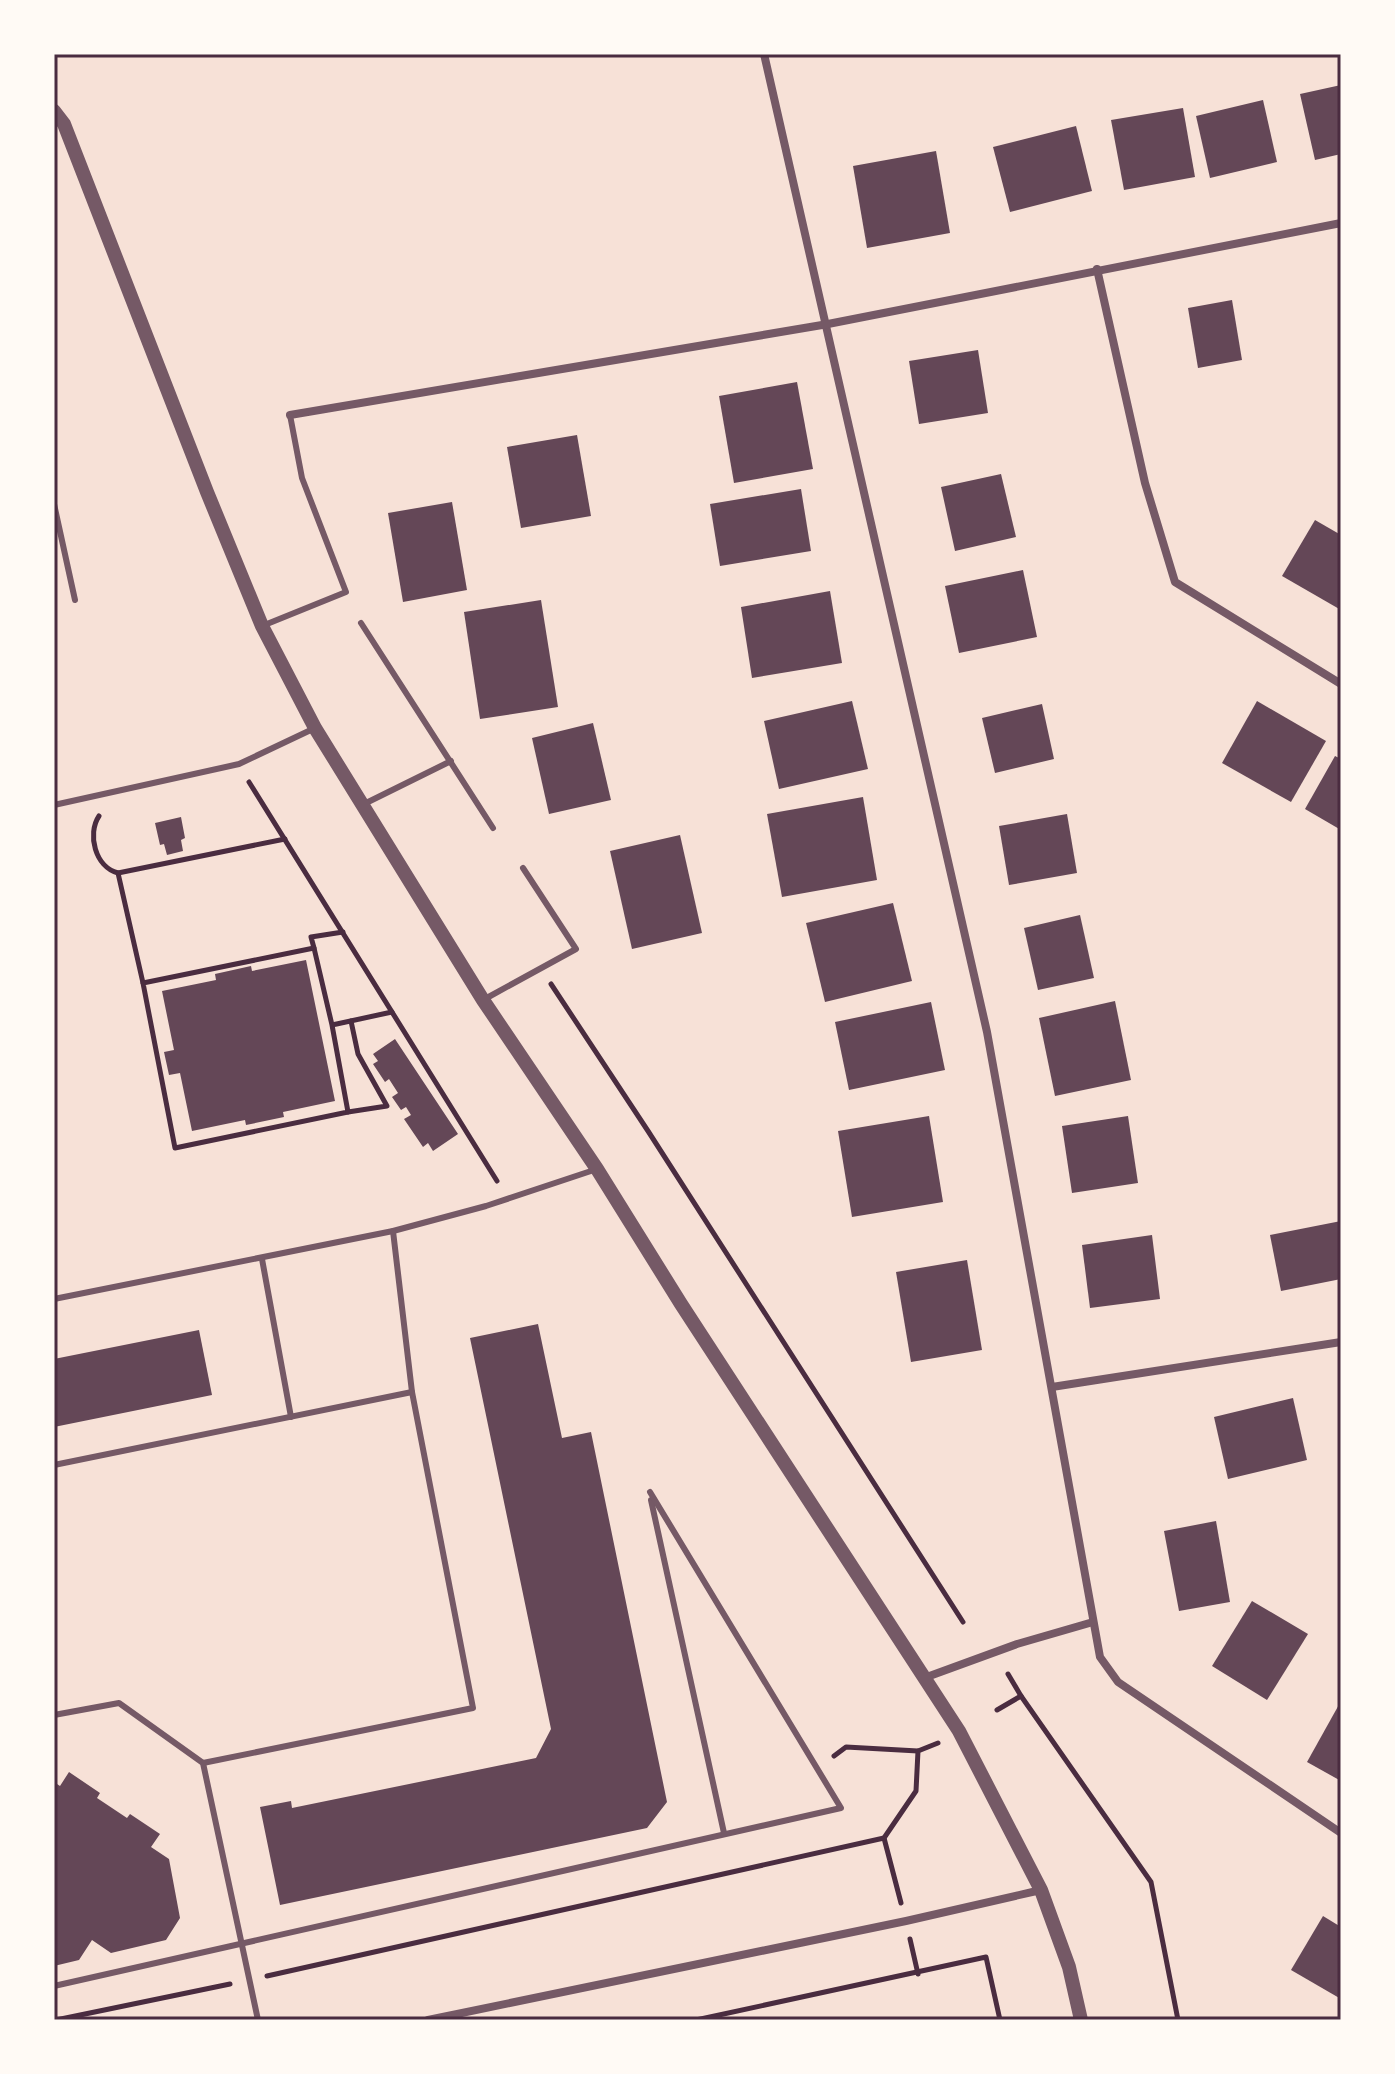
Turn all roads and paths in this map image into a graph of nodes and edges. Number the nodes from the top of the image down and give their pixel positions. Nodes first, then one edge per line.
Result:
1 (764, 54) edge
2 (54, 111) edge
3 (1341, 223) edge
4 (1097, 269) junction
5 (828, 324) junction
6 (290, 415) joint
7 (54, 504) edge
8 (75, 600) dead end
9 (361, 623) dead end
10 (262, 626) junction
11 (1341, 684) edge
12 (315, 728) junction
13 (451, 761) junction
14 (239, 764) junction
15 (54, 805) edge
16 (362, 805) junction
17 (102, 812) dead end
18 (493, 828) dead end
19 (285, 839) junction
20 (523, 868) dead end
21 (118, 873) junction
22 (343, 932) junction
23 (314, 948) junction
24 (541, 969) junction
25 (143, 983) junction
26 (483, 1000) junction
27 (392, 1012) junction
28 (351, 1021) junction
29 (332, 1025) junction
30 (348, 1112) junction
31 (597, 1169) junction
32 (508, 1199) junction
33 (393, 1231) junction
34 (262, 1259) junction
35 (54, 1299) edge
36 (1341, 1342) edge
37 (1052, 1387) junction
38 (412, 1392) junction
39 (291, 1417) junction
40 (54, 1465) edge
41 (963, 1622) dead end
42 (1093, 1622) junction
43 (1008, 1674) dead end
44 (924, 1678) junction
45 (1021, 1696) junction
46 (997, 1710) dead end
47 (54, 1715) edge
48 (942, 1741) dead end
49 (918, 1751) junction
50 (203, 1763) junction
51 (819, 1768) junction
52 (724, 1833) junction
53 (1341, 1833) edge
54 (1041, 1890) junction
55 (241, 1942) junction
56 (249, 1980) junction
57 (54, 1986) edge
58 (56, 2020) edge
59 (258, 2020) edge
60 (428, 2020) edge
61 (696, 2020) edge
62 (1000, 2020) edge
63 (1081, 2020) edge
64 (1178, 2020) edge

1 - 5 street
2 - 10 street
3 - 4 street
4 - 5 street
4 - 11 street
5 - 6 street
5 - 37 street
6 - 10 lane
7 - 8 lane
9 - 13 lane
10 - 12 street
12 - 14 lane
12 - 16 street
13 - 16 lane
13 - 18 lane
14 - 15 lane
14 - 19 path
16 - 26 street
17 - 21 path
19 - 21 path
19 - 22 path
20 - 24 lane
21 - 25 path
22 - 23 path
22 - 27 path
23 - 25 path
23 - 29 path
24 - 26 lane
24 - 41 path
25 - 30 path
26 - 31 street
27 - 28 path
27 - 32 path
28 - 29 path
28 - 30 path
29 - 30 path
31 - 32 lane
31 - 44 street
32 - 33 lane
33 - 34 lane
33 - 38 lane
34 - 35 lane
34 - 39 lane
36 - 37 street
37 - 42 street
38 - 39 lane
38 - 50 lane
39 - 40 lane
42 - 44 street
42 - 53 street
43 - 45 path
44 - 54 street
45 - 46 path
45 - 64 path
47 - 50 lane
48 - 49 path
49 - 51 path
49 - 56 path
50 - 55 lane
51 - 52 lane
51 - 52 lane
52 - 55 lane
54 - 60 street
54 - 63 street
55 - 56 lane
55 - 57 lane
56 - 58 path
56 - 59 lane
61 - 62 path

